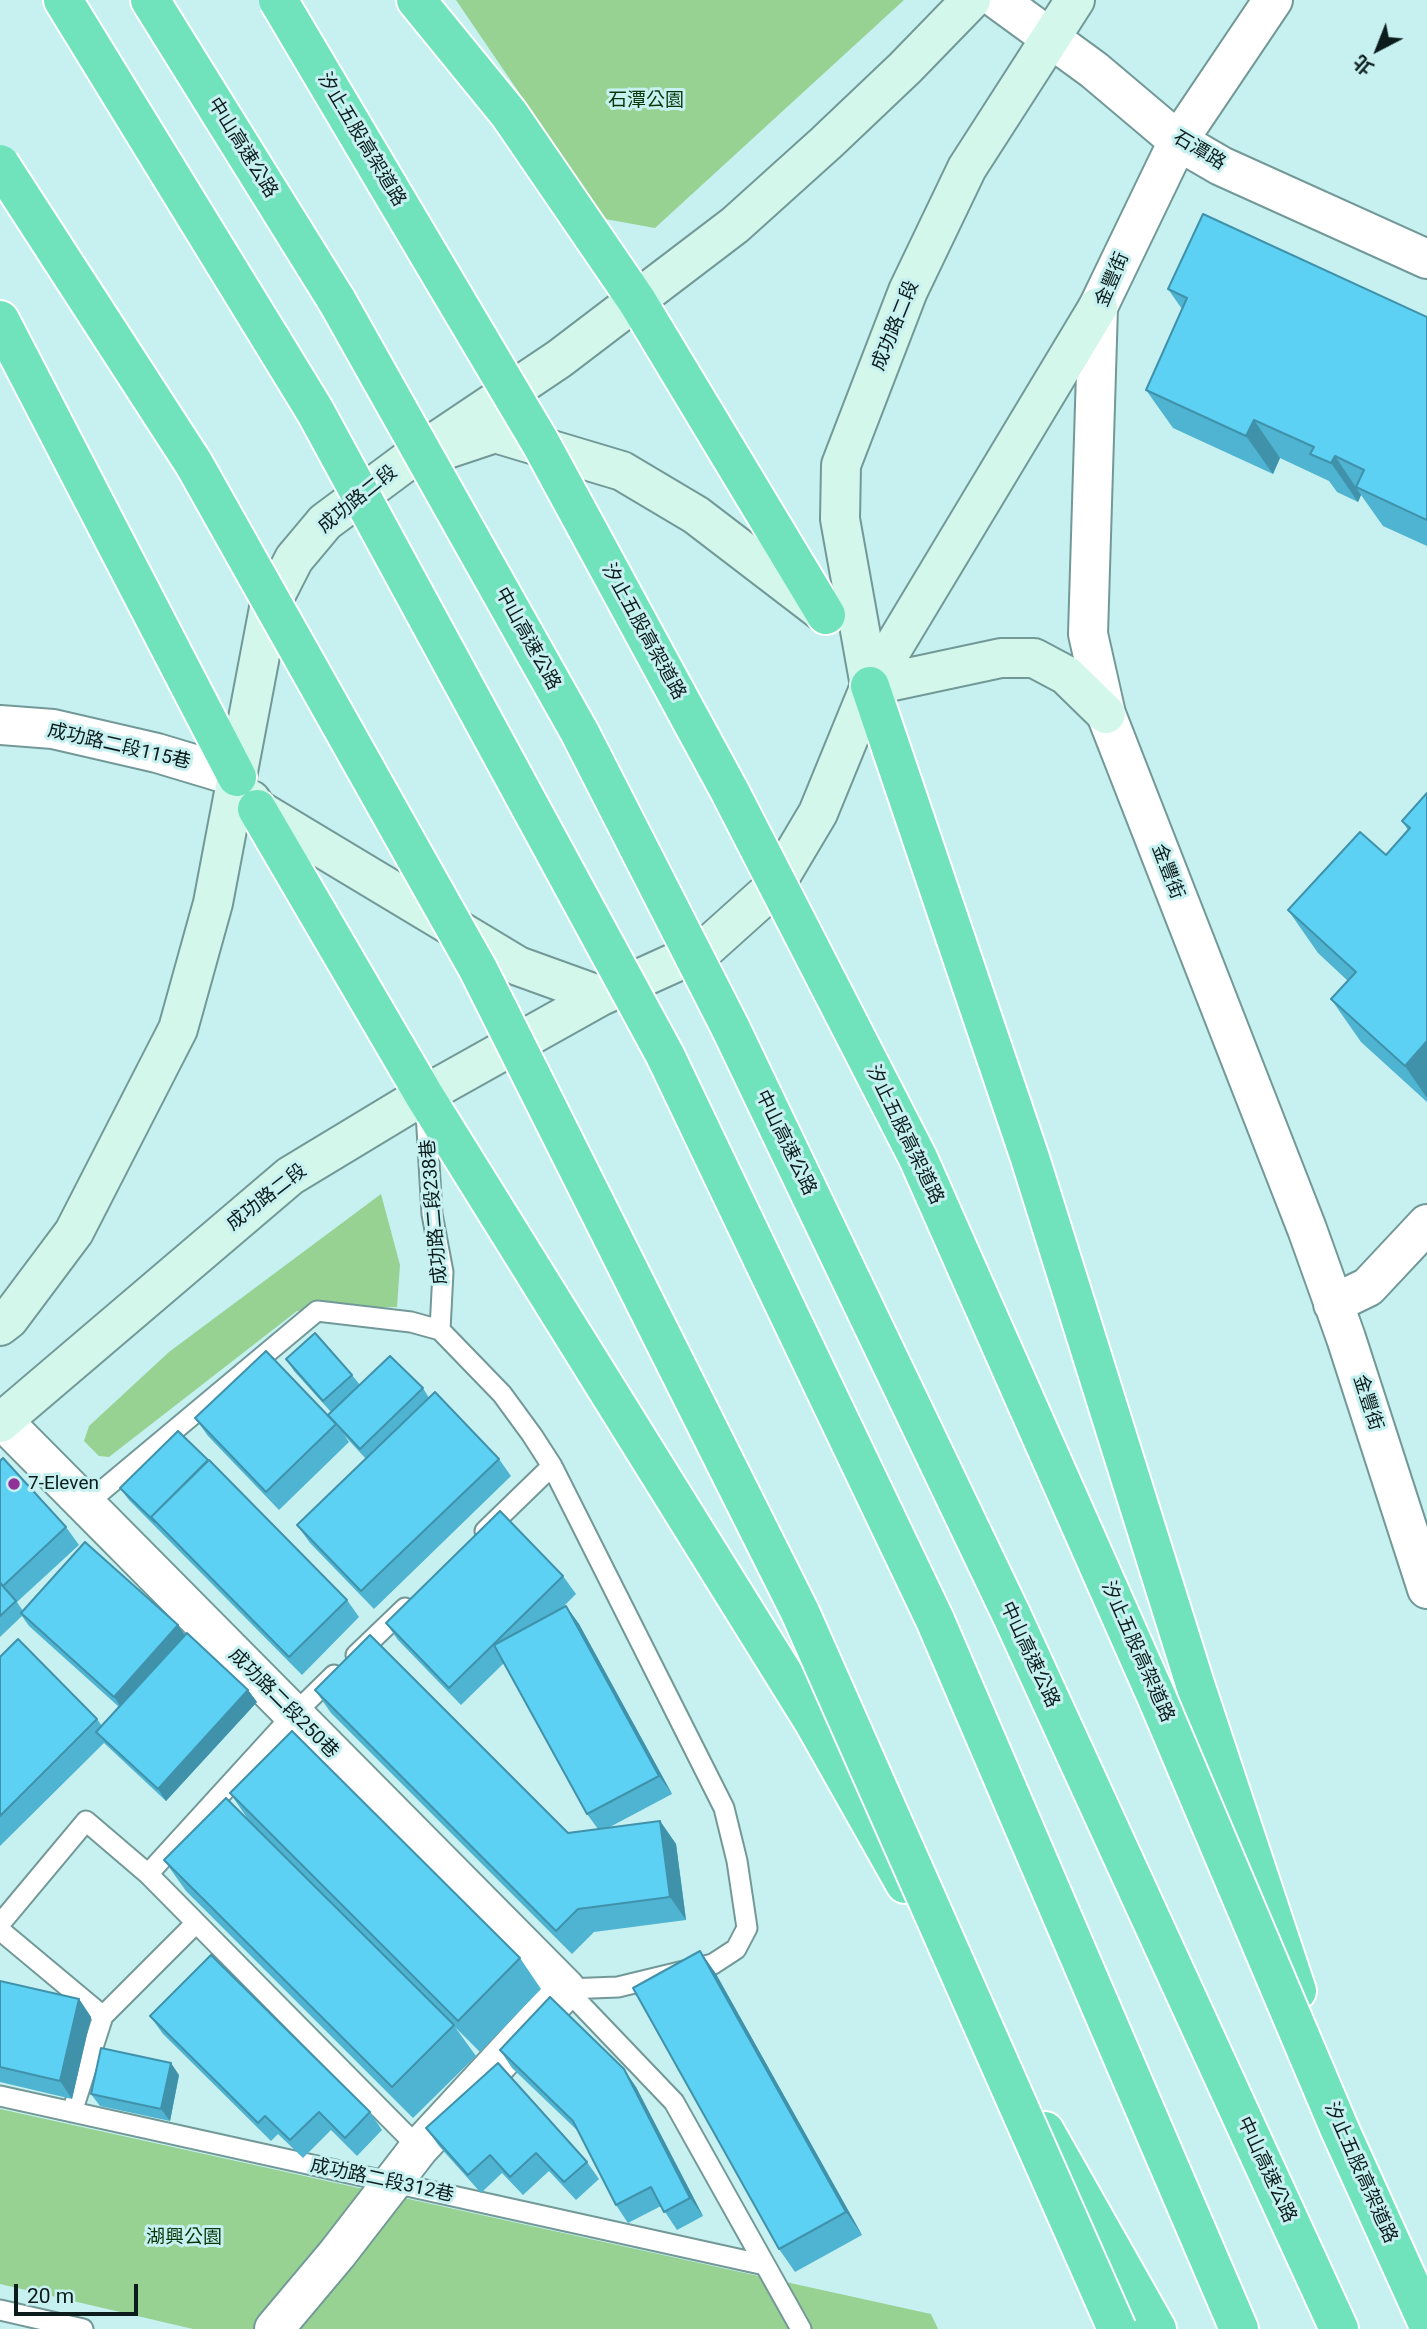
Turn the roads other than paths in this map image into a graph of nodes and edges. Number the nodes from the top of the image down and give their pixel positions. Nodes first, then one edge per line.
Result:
1 (63, 0) edge
2 (150, 0) edge
3 (278, 0) edge
4 (416, 0) edge
5 (971, 0) edge
6 (998, 0) edge
7 (1074, 0) edge
8 (1273, 0) edge
9 (1049, 37) junction
10 (1178, 141) junction
11 (0, 164) edge
12 (1427, 259) edge
13 (637, 301) junction
14 (1098, 307) junction
15 (0, 320) edge
16 (407, 461) junction
17 (827, 615) junction
18 (870, 686) junction
19 (1106, 714) junction
20 (0, 724) edge
21 (237, 777) junction
22 (257, 810) junction
23 (601, 996) junction
24 (424, 1095) junction
25 (1427, 1224) edge
26 (1333, 1304) junction
27 (0, 1326) edge
28 (440, 1330) junction
29 (1, 1421) edge
30 (552, 1466) junction
31 (86, 1504) junction
32 (472, 1543) edge
33 (1427, 1590) edge
34 (422, 1591) edge
35 (293, 1715) junction
36 (148, 1874) junction
37 (196, 1923) junction
38 (0, 1924) edge
39 (0, 1930) edge
40 (566, 1989) junction
41 (103, 2016) junction
42 (0, 2096) edge
43 (72, 2112) junction
44 (419, 2148) junction
45 (390, 2183) junction
46 (765, 2265) junction
47 (0, 2309) edge
48 (1421, 2320) edge
49 (83, 2329) edge
50 (274, 2329) edge
51 (801, 2329) edge
52 (1117, 2329) edge
53 (1157, 2329) edge
54 (1240, 2329) edge
55 (1339, 2329) edge

1 - 54 highway, bridge
2 - 55 highway, 中山高速公路, bridge
3 - 48 highway, 汐止五股高架道路, bridge
4 - 13 highway
5 - 13 main road, 成功路二段
6 - 9 street, 石潭路
7 - 9 main road, 成功路二段
8 - 10 street, 金豐街
9 - 10 street, 石潭路
9 - 18 main road, 成功路二段
10 - 12 street, 石潭路
10 - 14 street, 金豐街
11 - 52 highway, bridge
13 - 16 main road, 成功路二段
13 - 17 highway
14 - 18 main road
14 - 19 street, 金豐街
15 - 21 highway
16 - 17 main road, 成功路二段
16 - 21 main road, 成功路二段
17 - 18 main road, 成功路二段
18 - 19 main road
18 - 23 main road, 成功路二段
18 - 48 highway
19 - 26 street, 金豐街
20 - 21 street, 成功路二段115巷
21 - 22 main road
21 - 27 main road, 成功路二段
22 - 23 main road
22 - 24 highway
23 - 24 main road, 成功路二段
24 - 28 lane, 成功路二段238巷
24 - 29 main road, 成功路二段
24 - 53 highway
25 - 26 street
26 - 33 street, 金豐街
28 - 30 lane
28 - 31 lane
29 - 31 street, 成功路二段250巷
30 - 32 lane
30 - 40 lane
31 - 35 street, 成功路二段250巷
34 - 35 lane
35 - 36 lane
35 - 40 street, 成功路二段250巷
36 - 37 lane
36 - 38 lane
37 - 41 lane
37 - 44 lane
39 - 41 lane
40 - 44 street
40 - 46 lane
41 - 43 lane
42 - 43 lane, 成功路二段312巷
43 - 45 lane, 成功路二段312巷
44 - 45 street
45 - 46 lane, 成功路二段312巷
45 - 50 street
46 - 51 lane
47 - 49 lane

